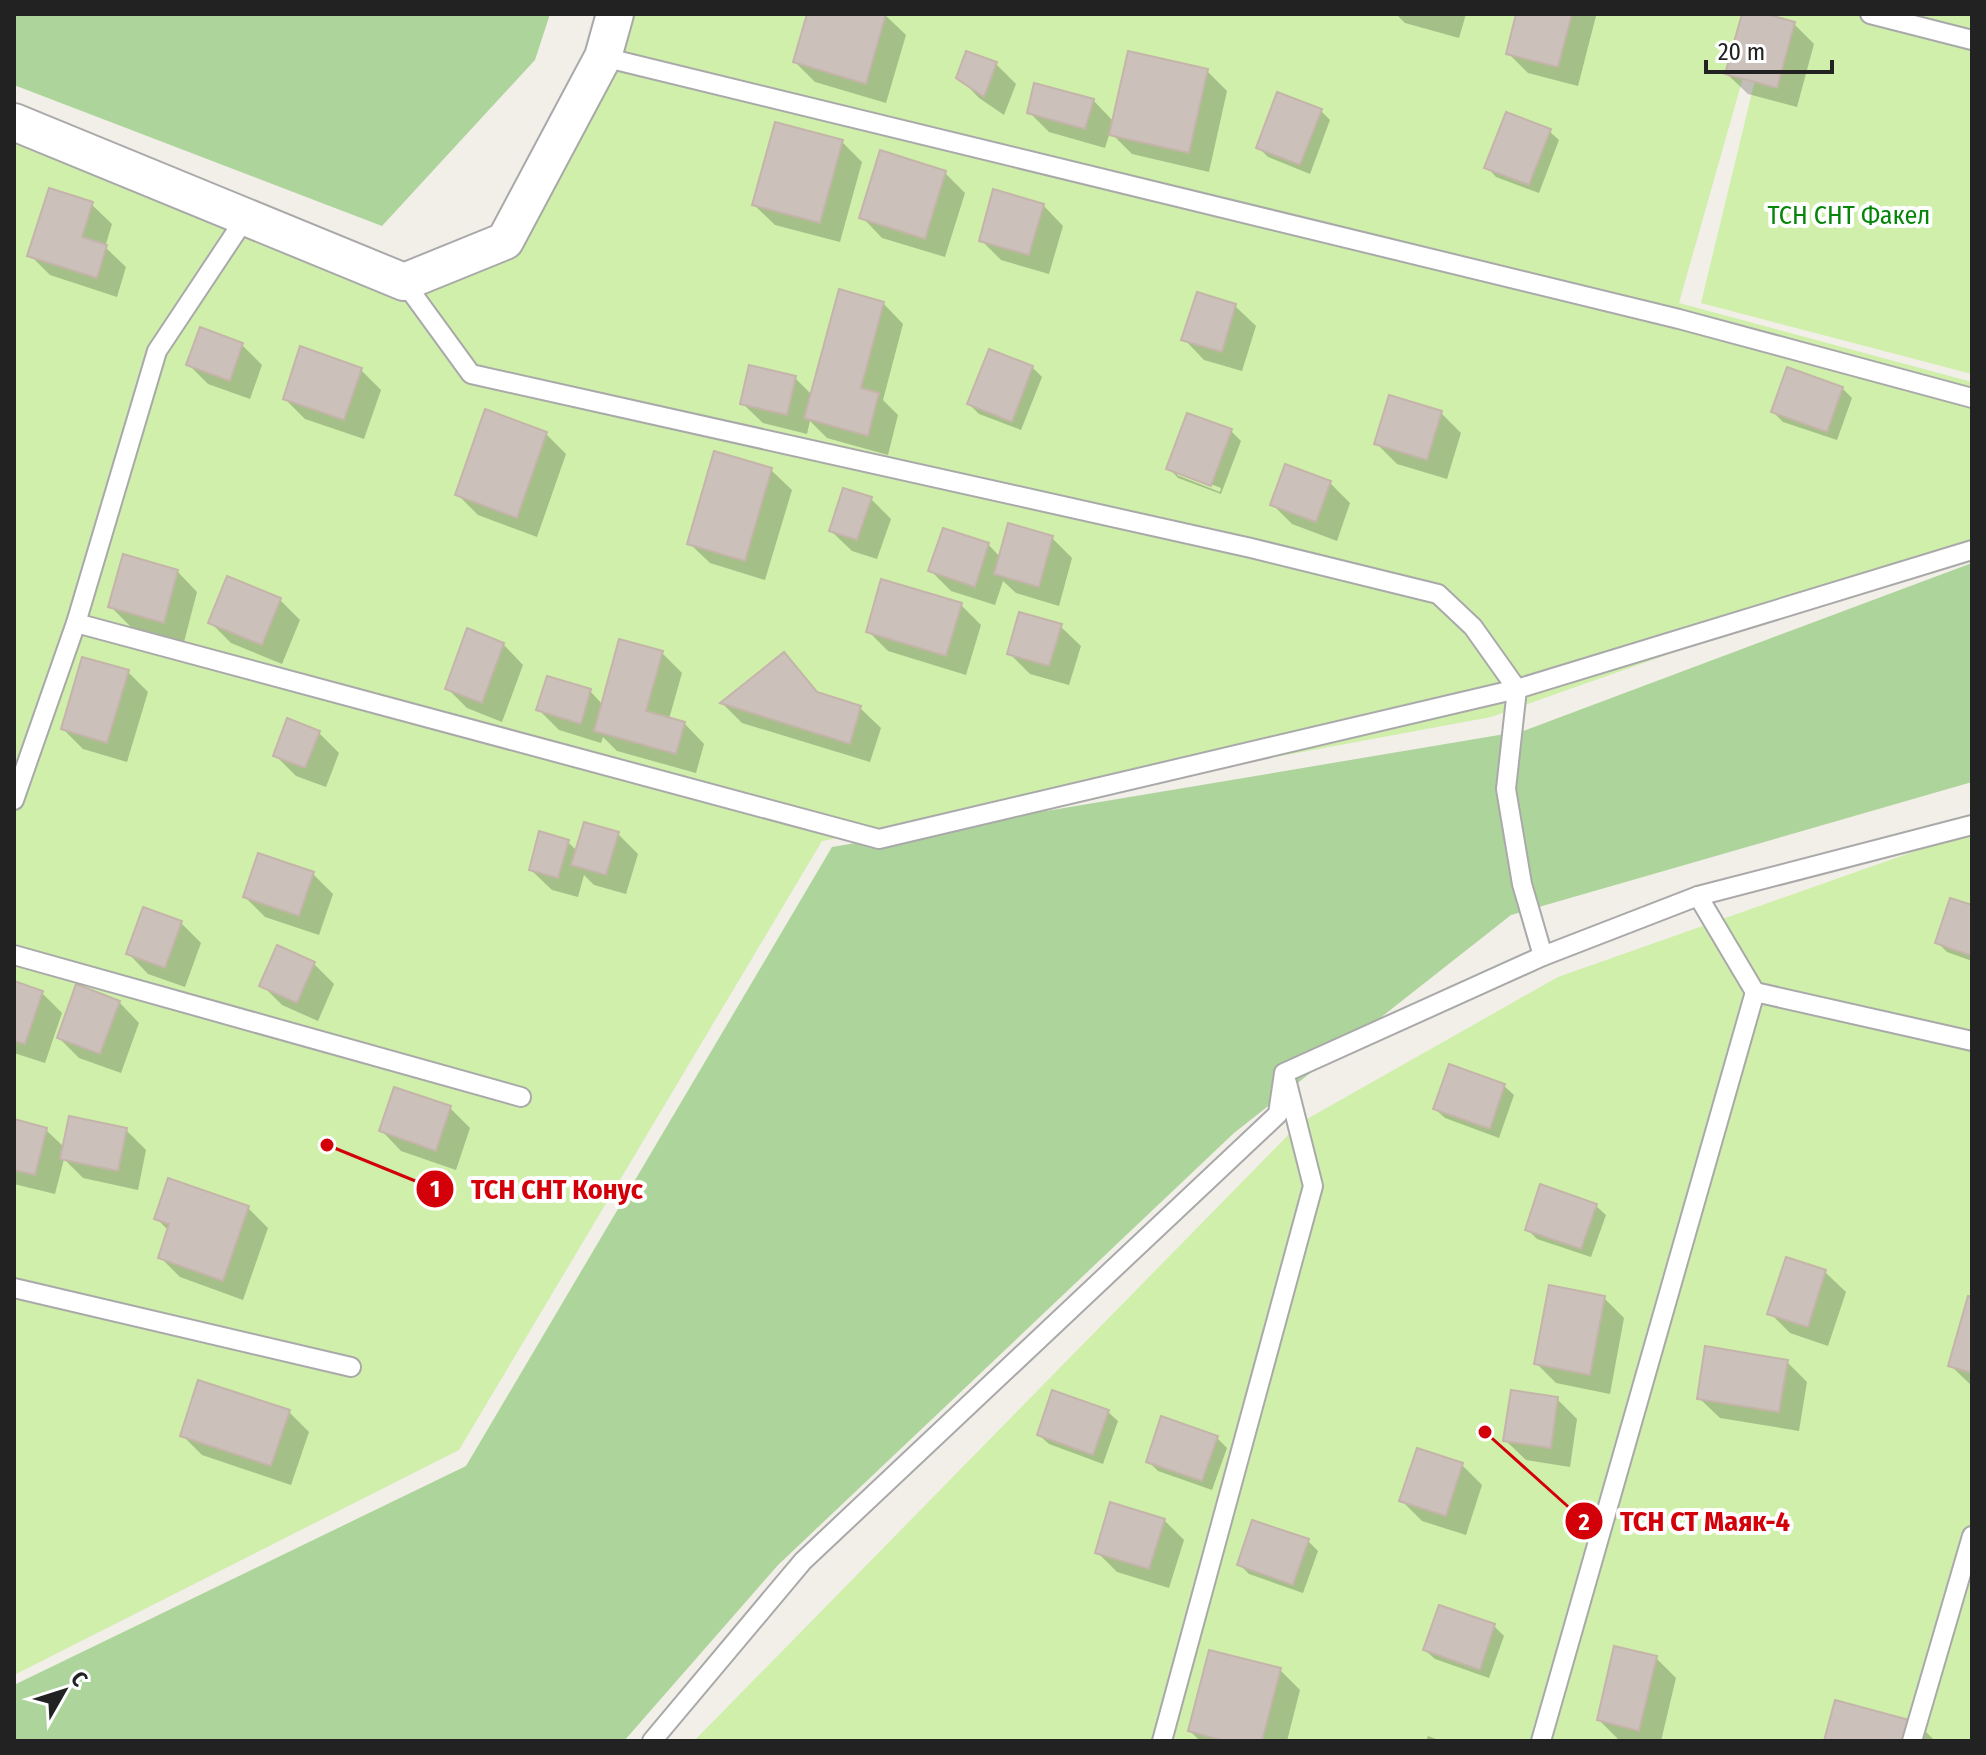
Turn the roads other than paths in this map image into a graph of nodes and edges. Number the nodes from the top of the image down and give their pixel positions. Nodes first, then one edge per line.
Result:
1 (615, 14) edge
2 (1870, 14) edge
3 (1972, 40) edge
4 (603, 57) junction
5 (14, 122) edge
6 (246, 217) junction
7 (404, 282) junction
8 (1972, 398) edge
9 (1972, 550) edge
10 (76, 623) junction
11 (1517, 689) junction
12 (14, 800) edge
13 (1972, 825) edge
14 (1698, 896) junction
15 (14, 955) edge
16 (1543, 956) junction
17 (1755, 992) junction
18 (1972, 1041) edge
19 (1284, 1073) junction
20 (521, 1097) dead end
21 (14, 1288) edge
22 (351, 1367) dead end
23 (1972, 1536) edge
24 (652, 1741) edge
25 (1162, 1741) edge
26 (1541, 1741) edge
27 (1912, 1741) edge

1 - 4 street
2 - 3 lane
4 - 7 street
4 - 8 lane
5 - 6 street
6 - 7 street
6 - 10 lane
7 - 11 lane
9 - 11 lane
10 - 11 lane
10 - 12 lane
11 - 16 lane
13 - 14 lane
14 - 16 lane
14 - 17 lane
15 - 20 lane
16 - 19 lane
17 - 18 lane
17 - 26 lane
19 - 24 lane
19 - 25 lane
21 - 22 lane
23 - 27 lane

